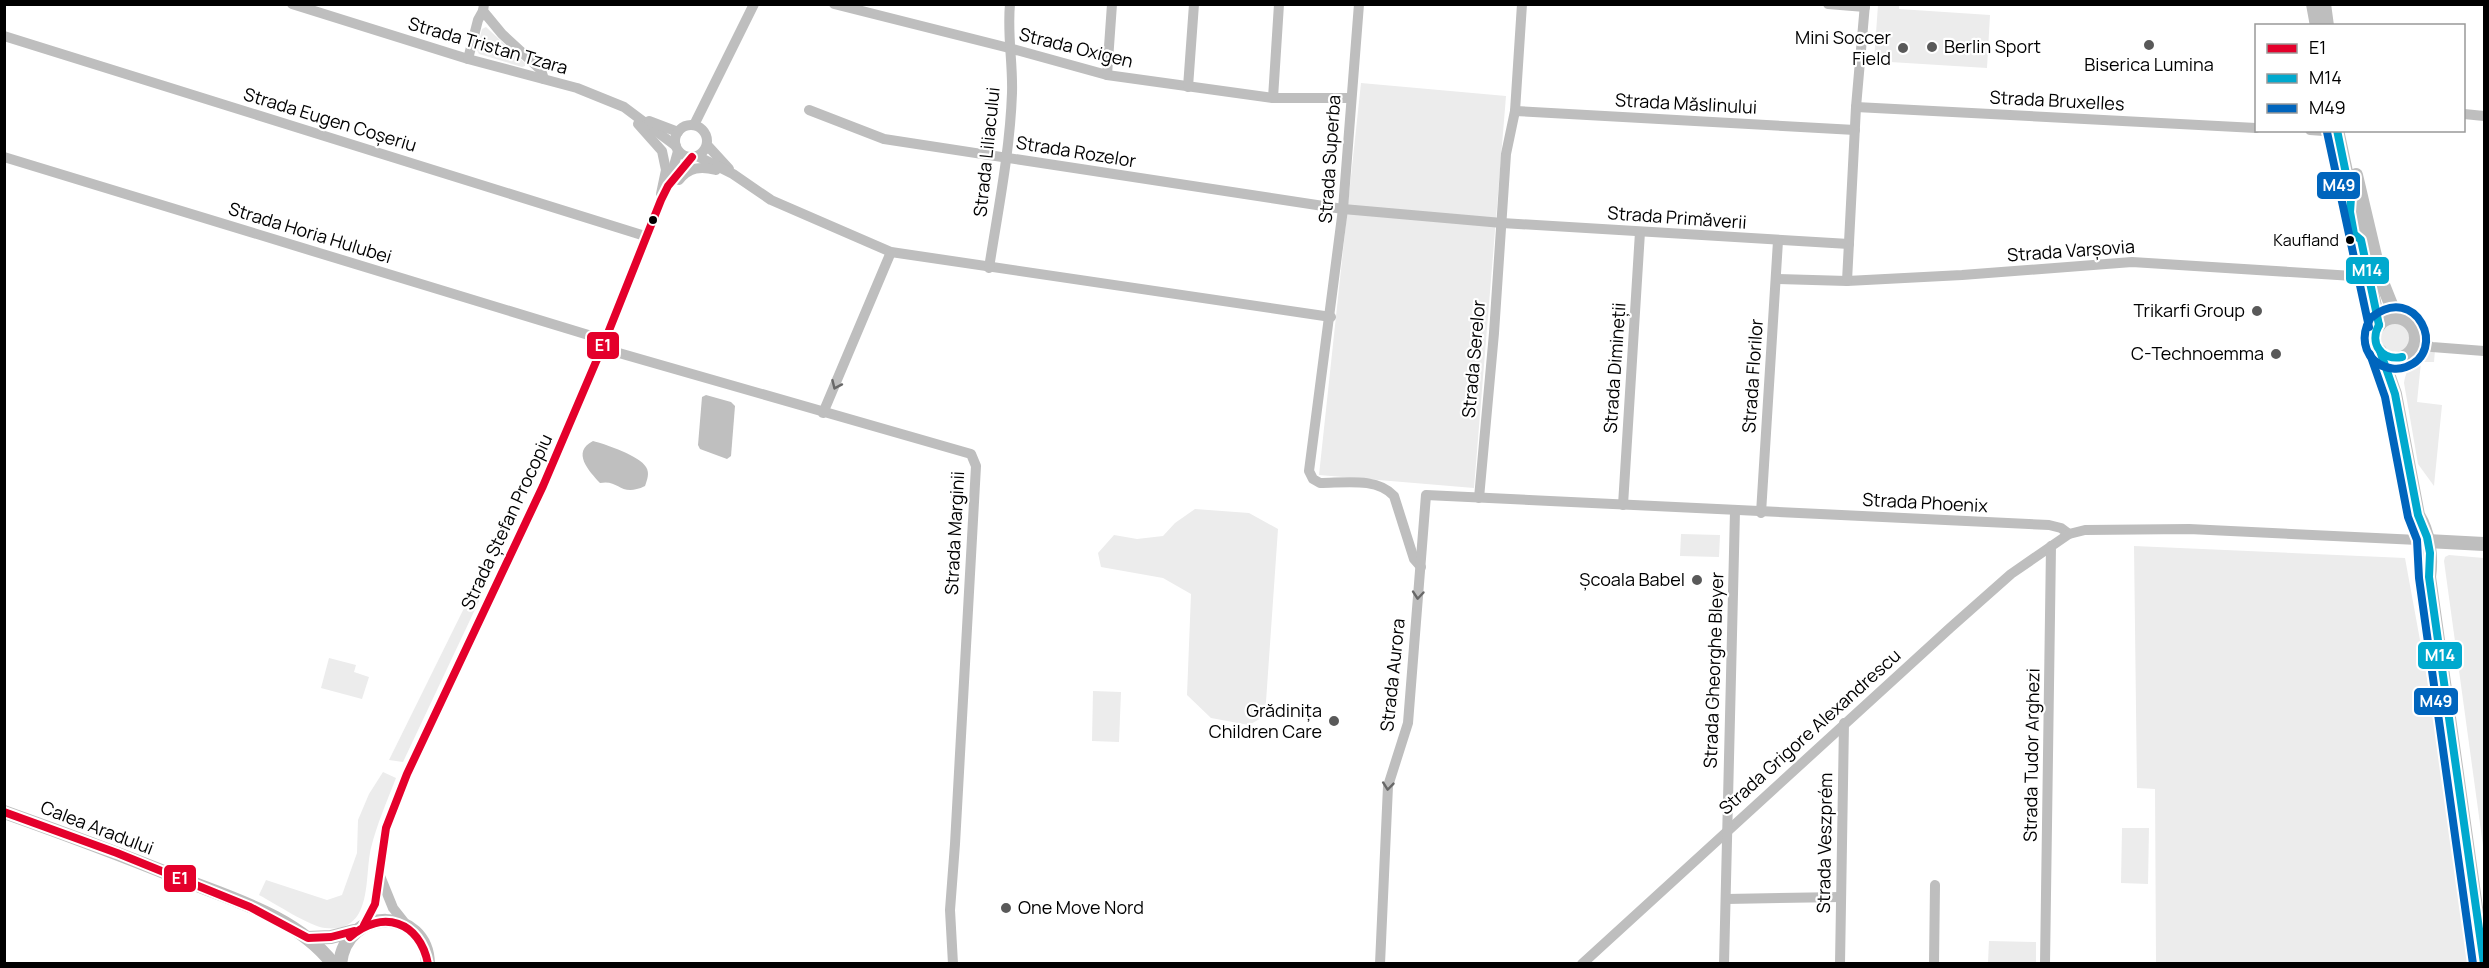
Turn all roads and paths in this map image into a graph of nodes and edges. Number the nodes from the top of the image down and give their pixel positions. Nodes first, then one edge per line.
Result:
1 (292, 4) edge
2 (754, 4) edge
3 (834, 4) edge
4 (1010, 4) edge
5 (1112, 4) edge
6 (1194, 4) edge
7 (1279, 4) edge
8 (1359, 4) edge
9 (1522, 4) edge
10 (1828, 4) edge
11 (2313, 4) edge
12 (2324, 4) edge
13 (1865, 6) edge
14 (484, 8) edge
15 (2317, 24) edge
16 (2327, 24) edge
17 (4, 36) edge
18 (1009, 48) junction
19 (468, 59) junction
20 (1107, 75) junction
21 (544, 79) junction
22 (1188, 87) junction
23 (1273, 98) junction
24 (1351, 98) junction
25 (624, 107) junction
26 (1856, 107) junction
27 (809, 110) dead end
28 (1515, 111) junction
29 (2465, 114) edge
30 (637, 116) junction
31 (2484, 116) edge
32 (699, 128) junction
33 (2255, 128) edge
34 (1855, 130) junction
35 (678, 132) junction
36 (2341, 132) edge
37 (2341, 132) edge
38 (707, 145) junction
39 (677, 148) junction
40 (4, 157) edge
41 (695, 157) junction
42 (1006, 158) junction
43 (733, 174) junction
44 (668, 186) junction
45 (661, 200) junction
46 (1343, 209) junction
47 (1502, 223) junction
48 (1640, 232) junction
49 (645, 236) junction
50 (1778, 241) junction
51 (1849, 244) junction
52 (891, 252) junction
53 (989, 268) junction
54 (2369, 277) junction
55 (1776, 279) junction
56 (1847, 281) junction
57 (1331, 317) junction
58 (2396, 317) junction
59 (2379, 325) junction
60 (2416, 340) junction
61 (604, 343) junction
62 (2380, 351) junction
63 (2484, 351) edge
64 (2404, 357) junction
65 (2396, 394) junction
66 (823, 413) junction
67 (1426, 495) joint
68 (1479, 498) junction
69 (1623, 505) junction
70 (1735, 511) junction
71 (1761, 513) junction
72 (2069, 534) junction
73 (2422, 540) junction
74 (2484, 544) edge
75 (2050, 546) junction
76 (1420, 567) junction
77 (1844, 723) junction
78 (8, 815) edge
79 (1727, 830) junction
80 (379, 873) junction
81 (1935, 885) dead end
82 (1841, 897) junction
83 (1726, 899) junction
84 (2480, 902) edge
85 (408, 927) junction
86 (359, 928) junction
87 (308, 938) junction
88 (333, 963) edge
89 (340, 963) edge
90 (428, 963) edge
91 (953, 963) edge
92 (1380, 963) edge
93 (1582, 963) edge
94 (1724, 963) edge
95 (1840, 963) edge
96 (1934, 963) edge
97 (2045, 963) edge
98 (2484, 963) edge

1 - 19 street, Strada Tristan Tzara
2 - 32 street
3 - 18 street, Strada Oxigen
4 - 18 street, Strada Liliacului
5 - 20 street
6 - 22 street
7 - 23 street
8 - 24 street, Strada Superba
9 - 28 street, Strada Serelor
10 - 13 street
11 - 15 main road
12 - 16 main road
13 - 26 street
14 - 19 street
14 - 21 street
17 - 49 street, Strada Eugen Coșeriu
18 - 20 street, Strada Oxigen
18 - 42 street, Strada Liliacului
19 - 21 street, Strada Tristan Tzara
20 - 22 street, Strada Oxigen
21 - 25 street, Strada Tristan Tzara
22 - 23 street, Strada Oxigen
23 - 24 street, Strada Oxigen
24 - 46 street, Strada Superba
25 - 30 street, Strada Tristan Tzara
25 - 45 street
26 - 33 street, Strada Bruxelles
26 - 34 street
27 - 42 street, Strada Rozelor
28 - 34 street, Strada Măslinului
28 - 47 street, Strada Serelor
29 - 31 street
30 - 35 street, Strada Tristan Tzara
30 - 39 street, Strada Tristan Tzara
32 - 35 street
32 - 38 street
34 - 51 street
35 - 39 street
36 - 54 main road
37 - 58 main road
38 - 41 street
38 - 43 street
39 - 41 street
39 - 44 street, Strada Ștefan Procopiu
40 - 61 street, Strada Horia Hulubei
41 - 43 street
41 - 44 street, Strada Ștefan Procopiu
42 - 46 street, Strada Rozelor
42 - 53 street, Strada Liliacului
43 - 45 street
43 - 52 street
44 - 45 street, Strada Ștefan Procopiu
45 - 49 street, Strada Ștefan Procopiu
46 - 47 street, Strada Rozelor
46 - 57 street, Strada Superba
47 - 48 street, Strada Primăverii
47 - 68 street, Strada Serelor
48 - 50 street, Strada Primăverii
48 - 69 street, Strada Dimineții
49 - 61 street, Strada Ștefan Procopiu
50 - 51 street, Strada Primăverii
50 - 55 street, Strada Florilor
51 - 56 street
52 - 53 street
52 -> 66 street
53 - 57 street
54 - 56 street, Strada Varșovia
54 - 59 main road
55 - 56 street, Strada Varșovia
55 - 71 street, Strada Florilor
57 - 76 street, Strada Superba
58 - 59 main road
58 - 60 main road
59 - 62 main road
60 - 63 street
60 - 64 main road
61 - 66 street, Strada Marginii
61 - 80 street, Strada Ștefan Procopiu
62 - 64 main road
62 - 65 main road
64 - 65 main road
65 - 73 main road
66 - 91 street, Strada Marginii
67 - 68 street, Strada Phoenix
67 - 76 street, Strada Aurora
68 - 69 street, Strada Phoenix
69 - 70 street, Strada Phoenix
70 - 71 street, Strada Phoenix
70 - 79 street, Strada Gheorghe Bleyer
71 - 72 street, Strada Phoenix
72 - 73 street, Strada Phoenix
72 - 75 street, Strada Grigore Alexandrescu
73 - 74 main road
73 - 84 main road
75 - 77 street, Strada Grigore Alexandrescu
75 - 97 street, Strada Tudor Arghezi
76 -> 92 street, Strada Aurora
77 - 79 street, Strada Grigore Alexandrescu
77 - 82 street, Strada Veszprém
78 - 87 main road, Calea Aradului
79 - 83 street, Strada Gheorghe Bleyer
79 - 93 street, Strada Grigore Alexandrescu
80 - 85 street
80 - 86 street, Strada Ștefan Procopiu
81 - 96 street
82 - 83 street
82 - 95 street, Strada Veszprém
83 - 94 street, Strada Gheorghe Bleyer
84 - 98 main road
85 - 86 main road
85 - 90 main road
86 - 87 main road
86 - 89 main road
87 - 88 main road, Calea Aradului

